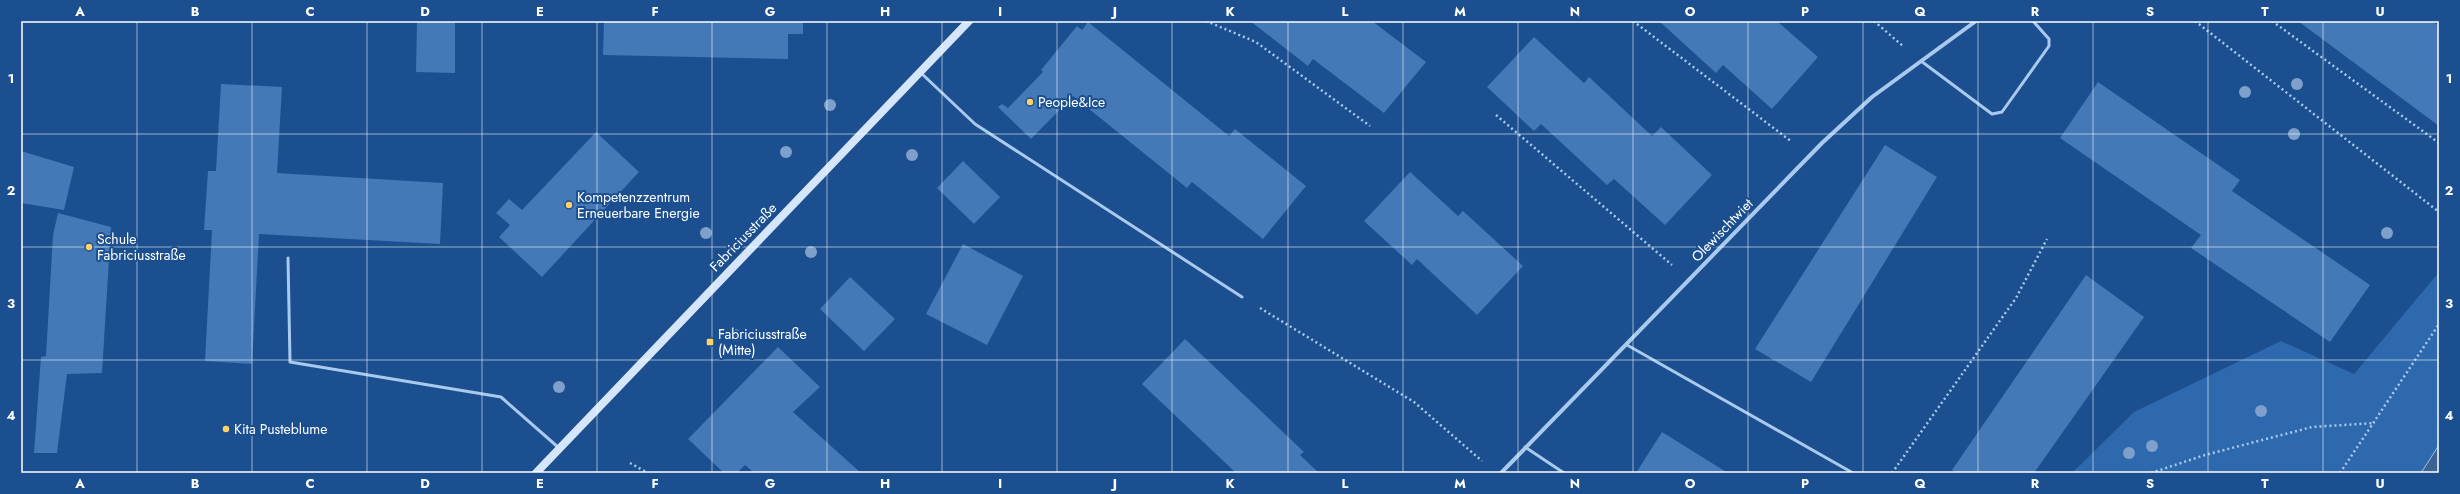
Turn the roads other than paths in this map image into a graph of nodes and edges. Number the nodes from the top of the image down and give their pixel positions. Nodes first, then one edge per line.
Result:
1 (969, 21) edge
2 (1976, 21) edge
3 (2033, 21) edge
4 (1921, 61) junction
5 (919, 71) junction
6 (288, 258) dead end
7 (1242, 297) road end
8 (1627, 345) junction
9 (559, 448) junction
10 (1525, 448) junction
11 (536, 473) edge
12 (1501, 473) edge
13 (1564, 473) edge
14 (1853, 473) edge

1 - 5 street, Fabriciusstraße
2 - 4 street, Olewischtwiet
3 - 4 lane
4 - 8 street, Olewischtwiet
5 - 7 lane
5 - 9 street, Fabriciusstraße
6 - 9 lane
8 - 10 street, Olewischtwiet
8 - 14 lane
9 - 11 street, Fabriciusstraße
10 - 12 street, Olewischtwiet
10 - 13 lane

